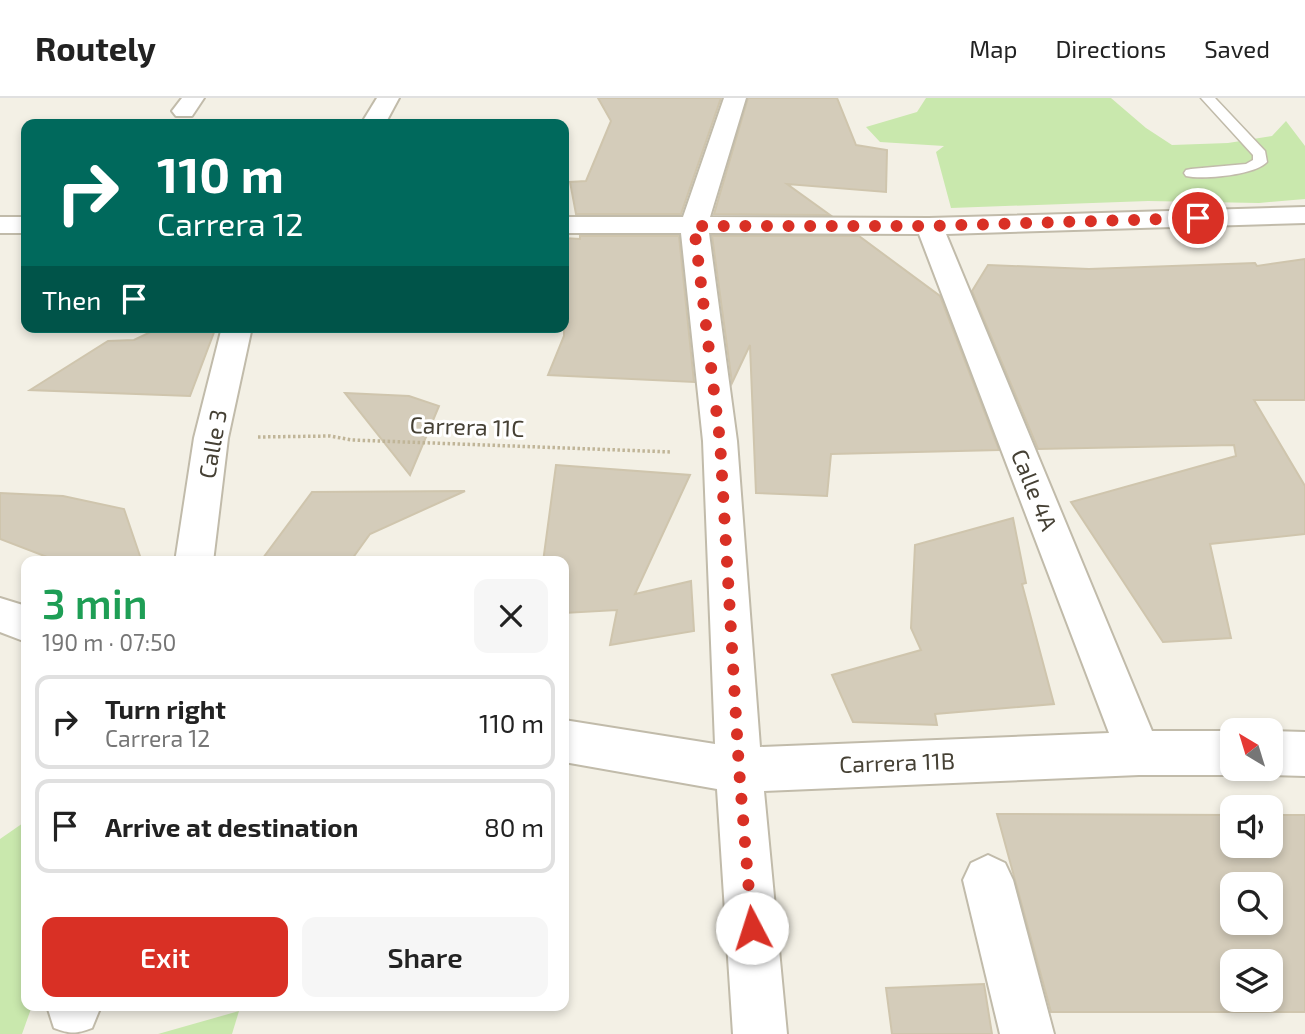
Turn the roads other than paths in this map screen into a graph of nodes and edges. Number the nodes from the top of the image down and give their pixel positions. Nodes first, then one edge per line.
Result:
1 (388, 98) edge
2 (735, 98) edge
3 (1208, 98) edge
4 (376, 119) edge
5 (1191, 173) dead end
6 (1305, 215) edge
7 (0, 225) edge
8 (21, 225) edge
9 (569, 225) edge
10 (694, 226) junction
11 (929, 226) junction
12 (236, 333) edge
13 (195, 556) edge
14 (0, 615) edge
15 (21, 622) edge
16 (569, 742) edge
17 (1139, 753) junction
18 (1220, 753) edge
19 (1283, 754) edge
20 (1305, 754) edge
21 (739, 769) junction
22 (988, 880) dead end
23 (760, 1034) edge
24 (1027, 1034) edge

1 - 4 street
2 - 10 street
3 - 5 lane
6 - 11 street
7 - 8 street
9 - 10 street
10 - 11 street
10 - 21 street
11 - 17 street, Calle 4A
12 - 13 street, Calle 3
14 - 15 street
16 - 21 street, Carrera 11B
17 - 18 street, Carrera 11B
17 - 21 street, Carrera 11B
19 - 20 street
21 - 23 street
22 - 24 street

